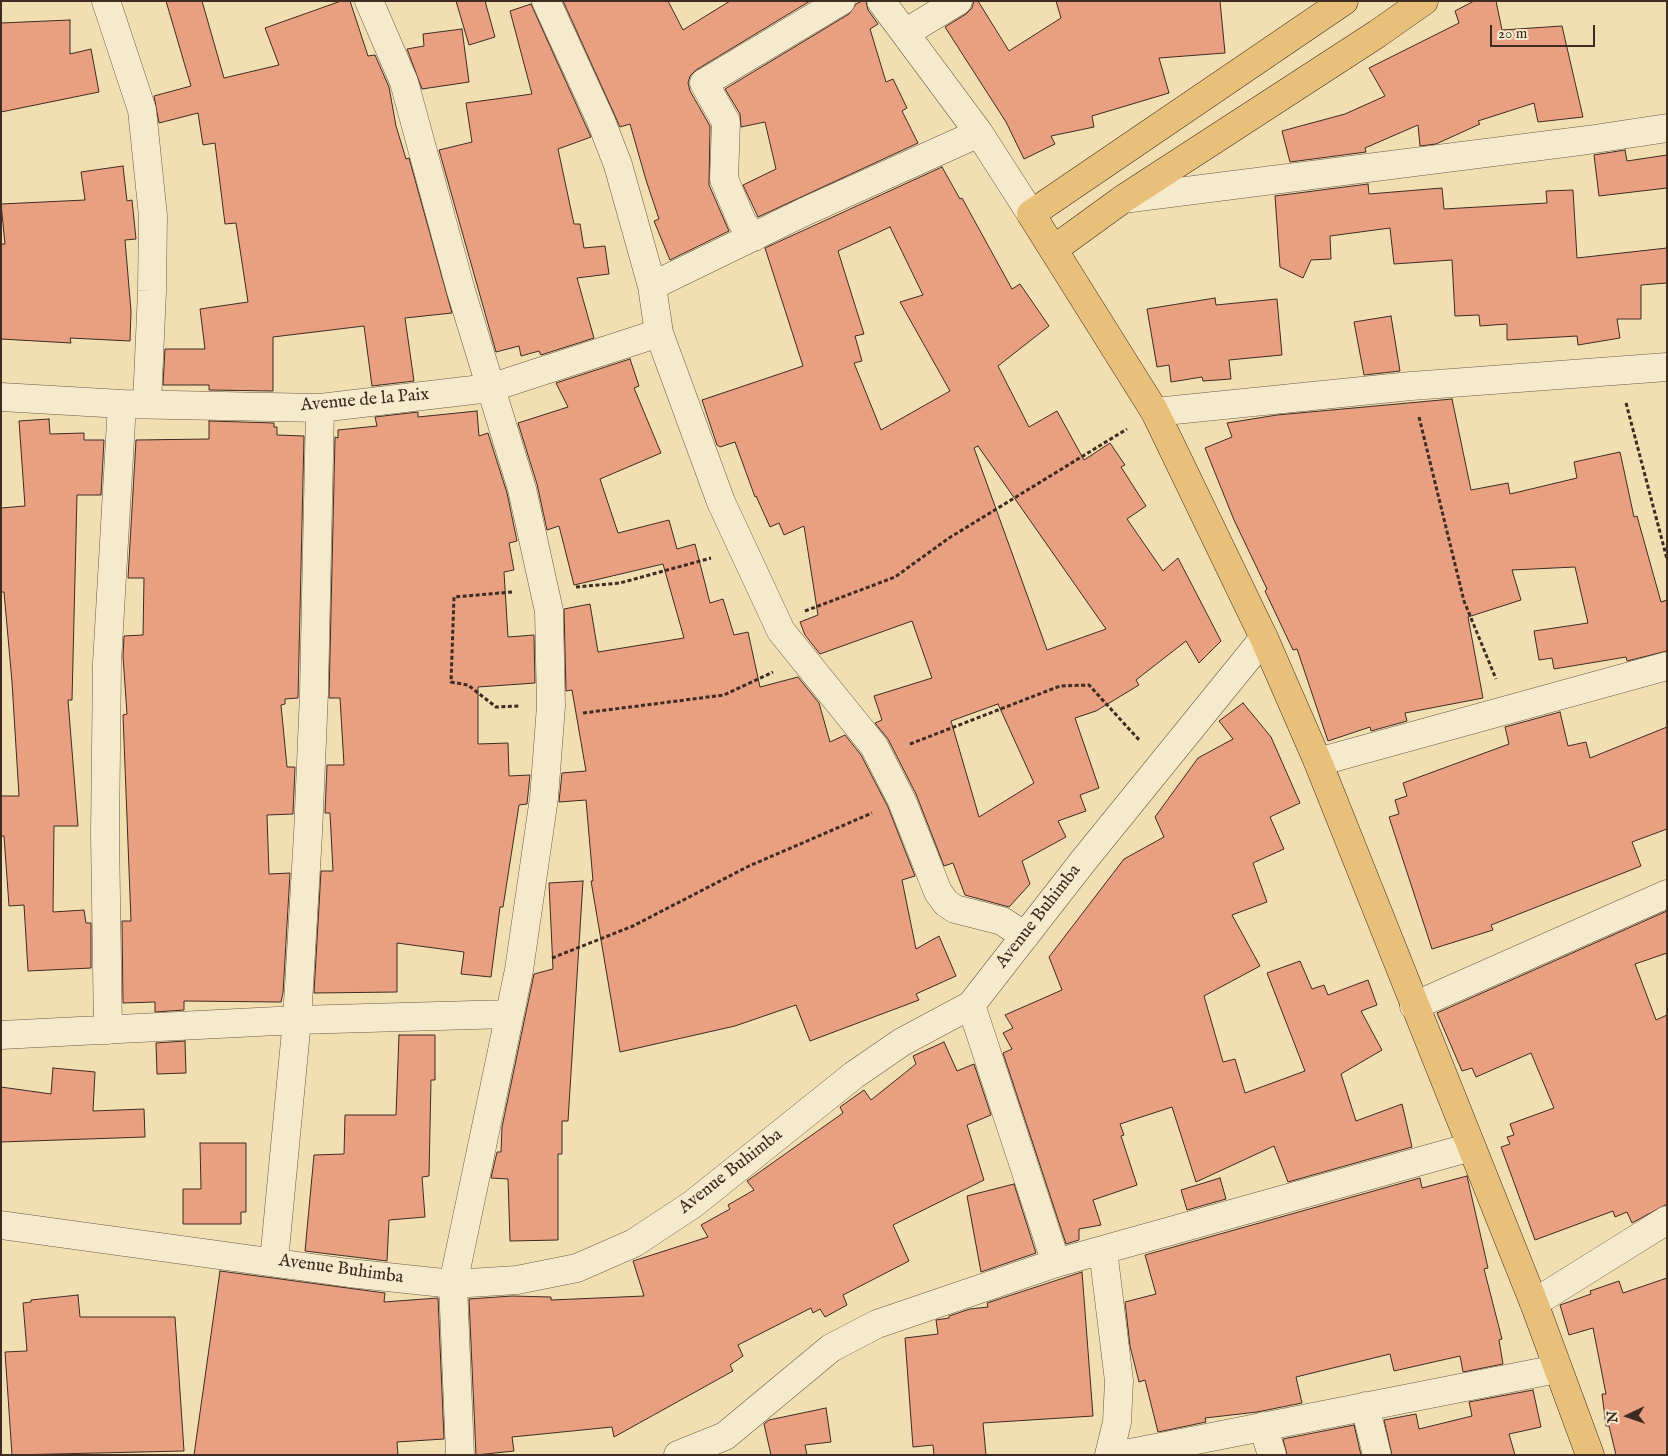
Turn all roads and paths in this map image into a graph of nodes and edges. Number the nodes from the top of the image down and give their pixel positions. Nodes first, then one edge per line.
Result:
1 (106, 1) edge
2 (546, 1) edge
3 (841, 1) edge
4 (881, 1) edge
5 (958, 1) edge
6 (1344, 1) edge
7 (1424, 1) edge
8 (375, 3) edge
9 (905, 33) junction
10 (1667, 128) edge
11 (979, 133) junction
12 (1123, 199) junction
13 (1031, 214) junction
14 (754, 237) junction
15 (1054, 249) junction
16 (652, 286) junction
17 (659, 333) junction
18 (1667, 367) edge
19 (1619, 370) junction
20 (1411, 386) junction
21 (490, 388) junction
22 (1, 397) edge
23 (134, 404) junction
24 (320, 408) junction
25 (1155, 412) junction
26 (742, 548) junction
27 (1667, 559) edge
28 (544, 589) junction
29 (776, 621) junction
30 (1264, 638) junction
31 (803, 658) junction
32 (1667, 666) edge
33 (551, 706) junction
34 (1509, 710) junction
35 (879, 756) junction
36 (1318, 762) junction
37 (1161, 765) junction
38 (902, 801) junction
39 (1667, 894) edge
40 (1024, 936) junction
41 (519, 970) junction
42 (971, 1005) junction
43 (1414, 1006) junction
44 (509, 1014) junction
45 (297, 1020) junction
46 (108, 1030) junction
47 (1, 1035) edge
48 (1471, 1147) junction
49 (1667, 1220) edge
50 (1, 1224) edge
51 (1102, 1250) junction
52 (274, 1261) junction
53 (1056, 1263) junction
54 (453, 1284) junction
55 (1534, 1303) junction
56 (1557, 1369) junction
57 (1365, 1406) junction
58 (1263, 1426) junction
59 (726, 1446) edge
60 (460, 1455) edge
61 (678, 1455) edge
62 (1109, 1455) edge
63 (1120, 1455) edge
64 (1272, 1455) edge
65 (1376, 1455) edge
66 (1590, 1455) edge

1 - 23 street
2 - 16 street
3 - 14 street
4 - 9 street
5 - 9 street
6 - 13 main road
7 - 12 main road
8 - 21 street
9 - 11 street
10 - 12 street
11 - 13 street
11 - 14 street
12 - 15 main road
13 - 15 main road
14 - 16 street
15 - 25 main road
16 - 17 street
17 - 21 street, Avenue de la Paix
17 - 26 street
18 - 19 street
19 - 20 street
19 - 27 path
20 - 25 street
20 - 34 path
21 - 24 street, Avenue de la Paix
21 - 28 street
22 - 23 street, Avenue de la Paix
23 - 24 street, Avenue de la Paix
23 - 46 street
24 - 45 street
25 - 29 path
25 - 30 main road
26 - 28 path
26 - 29 street
28 - 33 street
28 - 33 path
29 - 31 street
30 - 36 main road
30 - 37 street, Avenue Buhimba
31 - 33 path
31 - 35 street
32 - 34 street
33 - 41 street
34 - 36 street
35 - 37 path
35 - 38 street
36 - 43 main road
37 - 40 street, Avenue Buhimba
38 - 40 street
38 - 41 path
39 - 43 street
40 - 42 street, Avenue Buhimba
41 - 44 street
42 - 53 street
42 - 54 street, Avenue Buhimba
43 - 48 main road
44 - 45 street
44 - 54 street
45 - 46 street
45 - 52 street
46 - 47 street
48 - 51 street
48 - 55 main road
49 - 55 street
50 - 52 street, Avenue Buhimba
51 - 53 street
51 - 62 street
52 - 54 street, Avenue Buhimba
53 - 59 street
54 - 60 street
55 - 56 main road
56 - 57 street
56 - 66 main road
57 - 58 street
57 - 65 street
58 - 63 street
58 - 64 street
59 - 61 street

